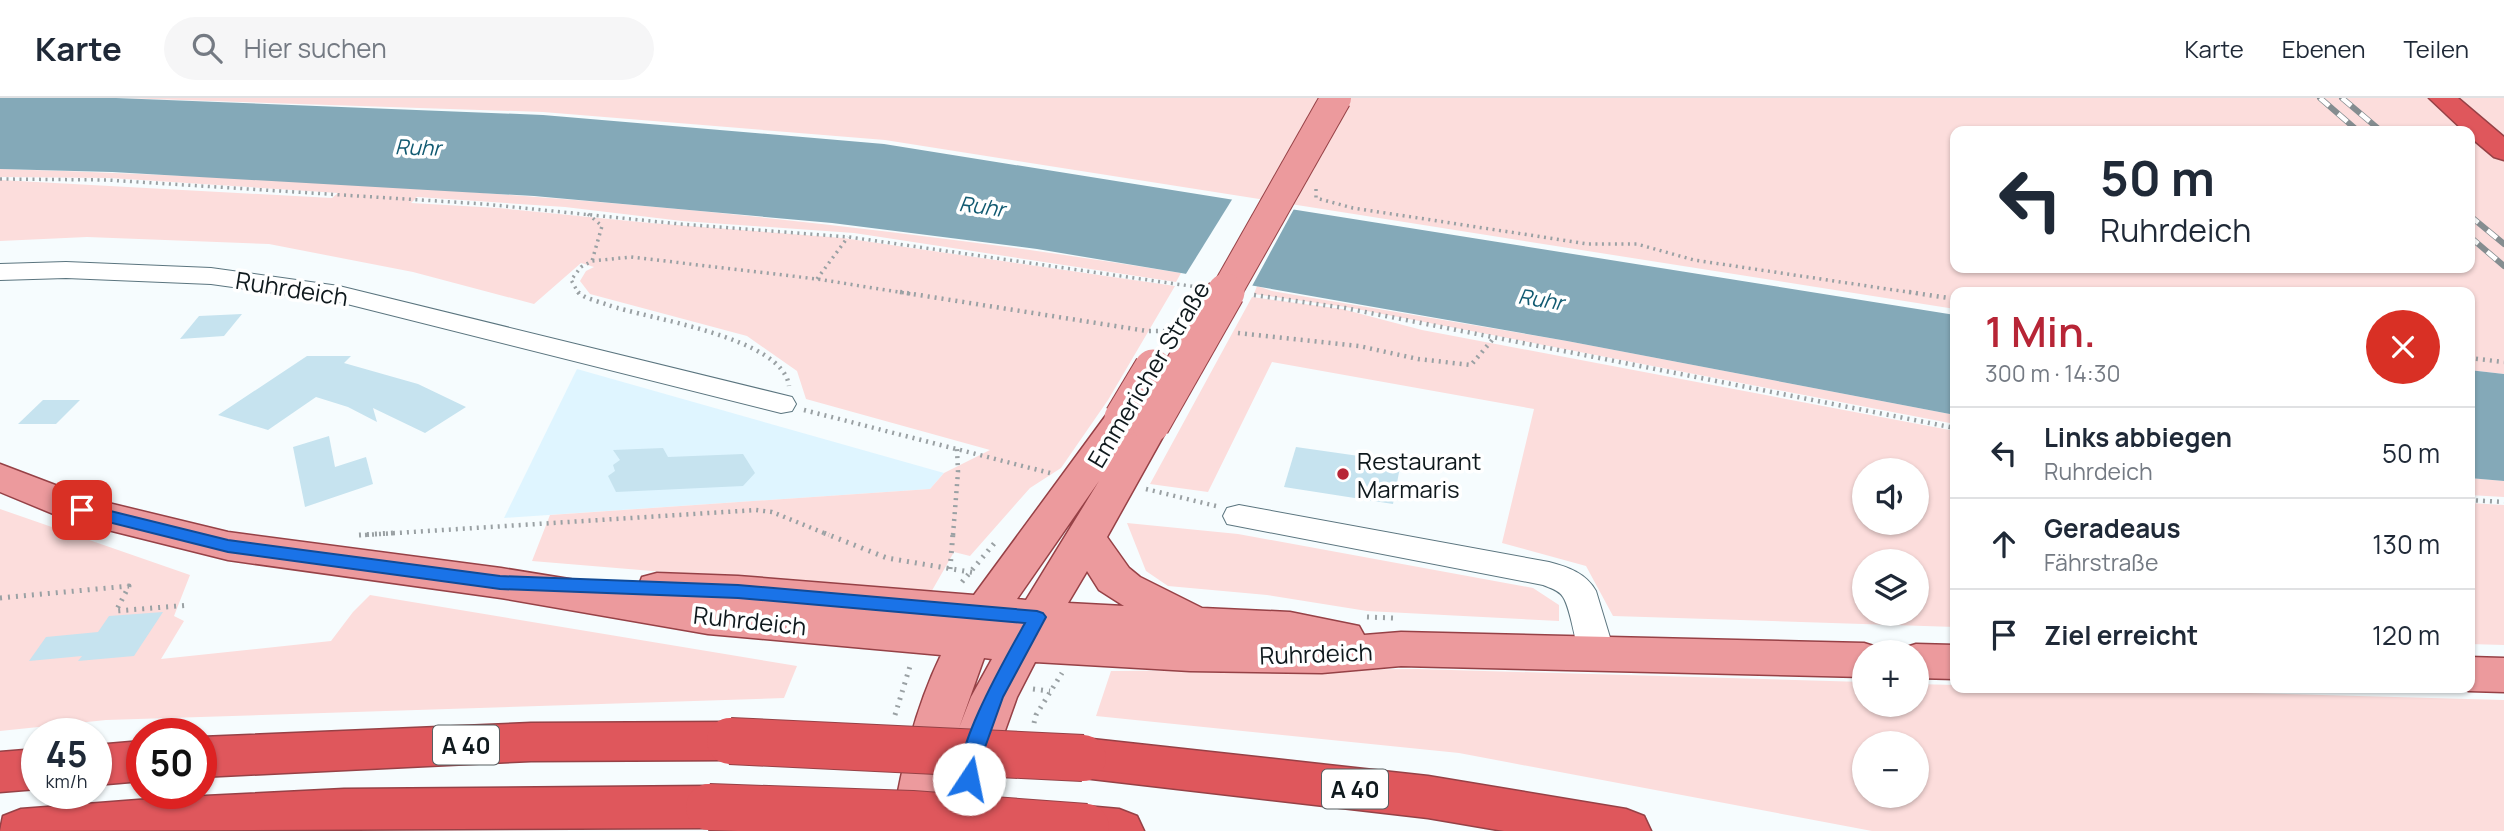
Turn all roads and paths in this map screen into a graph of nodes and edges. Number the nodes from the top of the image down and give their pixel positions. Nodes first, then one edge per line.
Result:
1 (1313, 98) edge
2 (1336, 98) edge
3 (2442, 98) edge
4 (2462, 98) edge
5 (2475, 126) edge
6 (2475, 126) edge
7 (2504, 134) edge
8 (2504, 151) edge
9 (0, 178) edge
10 (1316, 184) dead end
11 (587, 214) junction
12 (849, 237) junction
13 (593, 261) junction
14 (0, 272) edge
15 (817, 279) junction
16 (1198, 287) dead end
17 (1252, 295) dead end
18 (1950, 298) edge
19 (1173, 331) dead end
20 (1226, 331) dead end
21 (1493, 339) junction
22 (2475, 359) edge
23 (2504, 362) edge
24 (781, 404) junction
25 (1137, 421) junction
26 (1950, 427) edge
27 (957, 449) junction
28 (1051, 473) dead end
29 (0, 477) edge
30 (1117, 483) junction
31 (2475, 500) edge
32 (2504, 502) edge
33 (1239, 516) joint
34 (352, 535) dead end
35 (1086, 538) junction
36 (950, 569) junction
37 (970, 573) dead end
38 (0, 598) edge
39 (190, 605) dead end
40 (1357, 615) dead end
41 (1200, 623) junction
42 (977, 627) junction
43 (1029, 631) junction
44 (1399, 634) junction
45 (1069, 648) junction
46 (1597, 654) junction
47 (1852, 660) edge
48 (1929, 661) edge
49 (1950, 662) edge
50 (2475, 674) edge
51 (2504, 675) edge
52 (1033, 727) dead end
53 (217, 756) edge
54 (21, 770) edge
55 (0, 772) edge
56 (1102, 829) edge
57 (21, 831) edge
58 (916, 831) edge
59 (962, 831) edge
60 (1626, 831) edge

1 - 25 main road, Emmericher Straße, bridge
2 - 25 main road, Emmericher Straße, bridge
3 - 5 highway
4 - 7 highway
6 - 8 highway
9 - 11 path
10 - 18 path
11 - 12 path
11 - 13 path
12 - 15 path
12 - 16 path
13 - 15 path
13 - 24 path
14 - 24 street, Ruhrdeich
15 - 19 path
17 - 21 path
20 - 21 path
21 - 26 path
22 - 23 path
24 - 27 path
25 - 30 main road, Emmericher Straße
25 - 42 main road, Emmericher Straße
27 - 28 path
27 - 36 path
29 - 42 main road, Ruhrdeich
30 - 33 path
30 - 35 main road, Emmericher Straße
31 - 32 path
33 - 46 street
34 - 36 path
35 - 41 main road
35 - 43 main road, Emmericher Straße
36 - 37 path
38 - 39 path
40 - 44 path
41 - 43 main road, Ruhrdeich
41 - 44 main road, Ruhrdeich
42 - 43 main road, Ruhrdeich
42 - 58 main road, Emmericher Straße
43 - 45 main road, Ruhrdeich
43 - 59 main road, Emmericher Straße
44 - 45 main road, Ruhrdeich
44 - 46 main road, Ruhrdeich
45 - 52 path
46 - 47 main road, Ruhrdeich
48 - 49 main road
50 - 51 main road
53 - 60 highway, A 40, bridge
54 - 55 highway
56 - 57 highway, bridge

